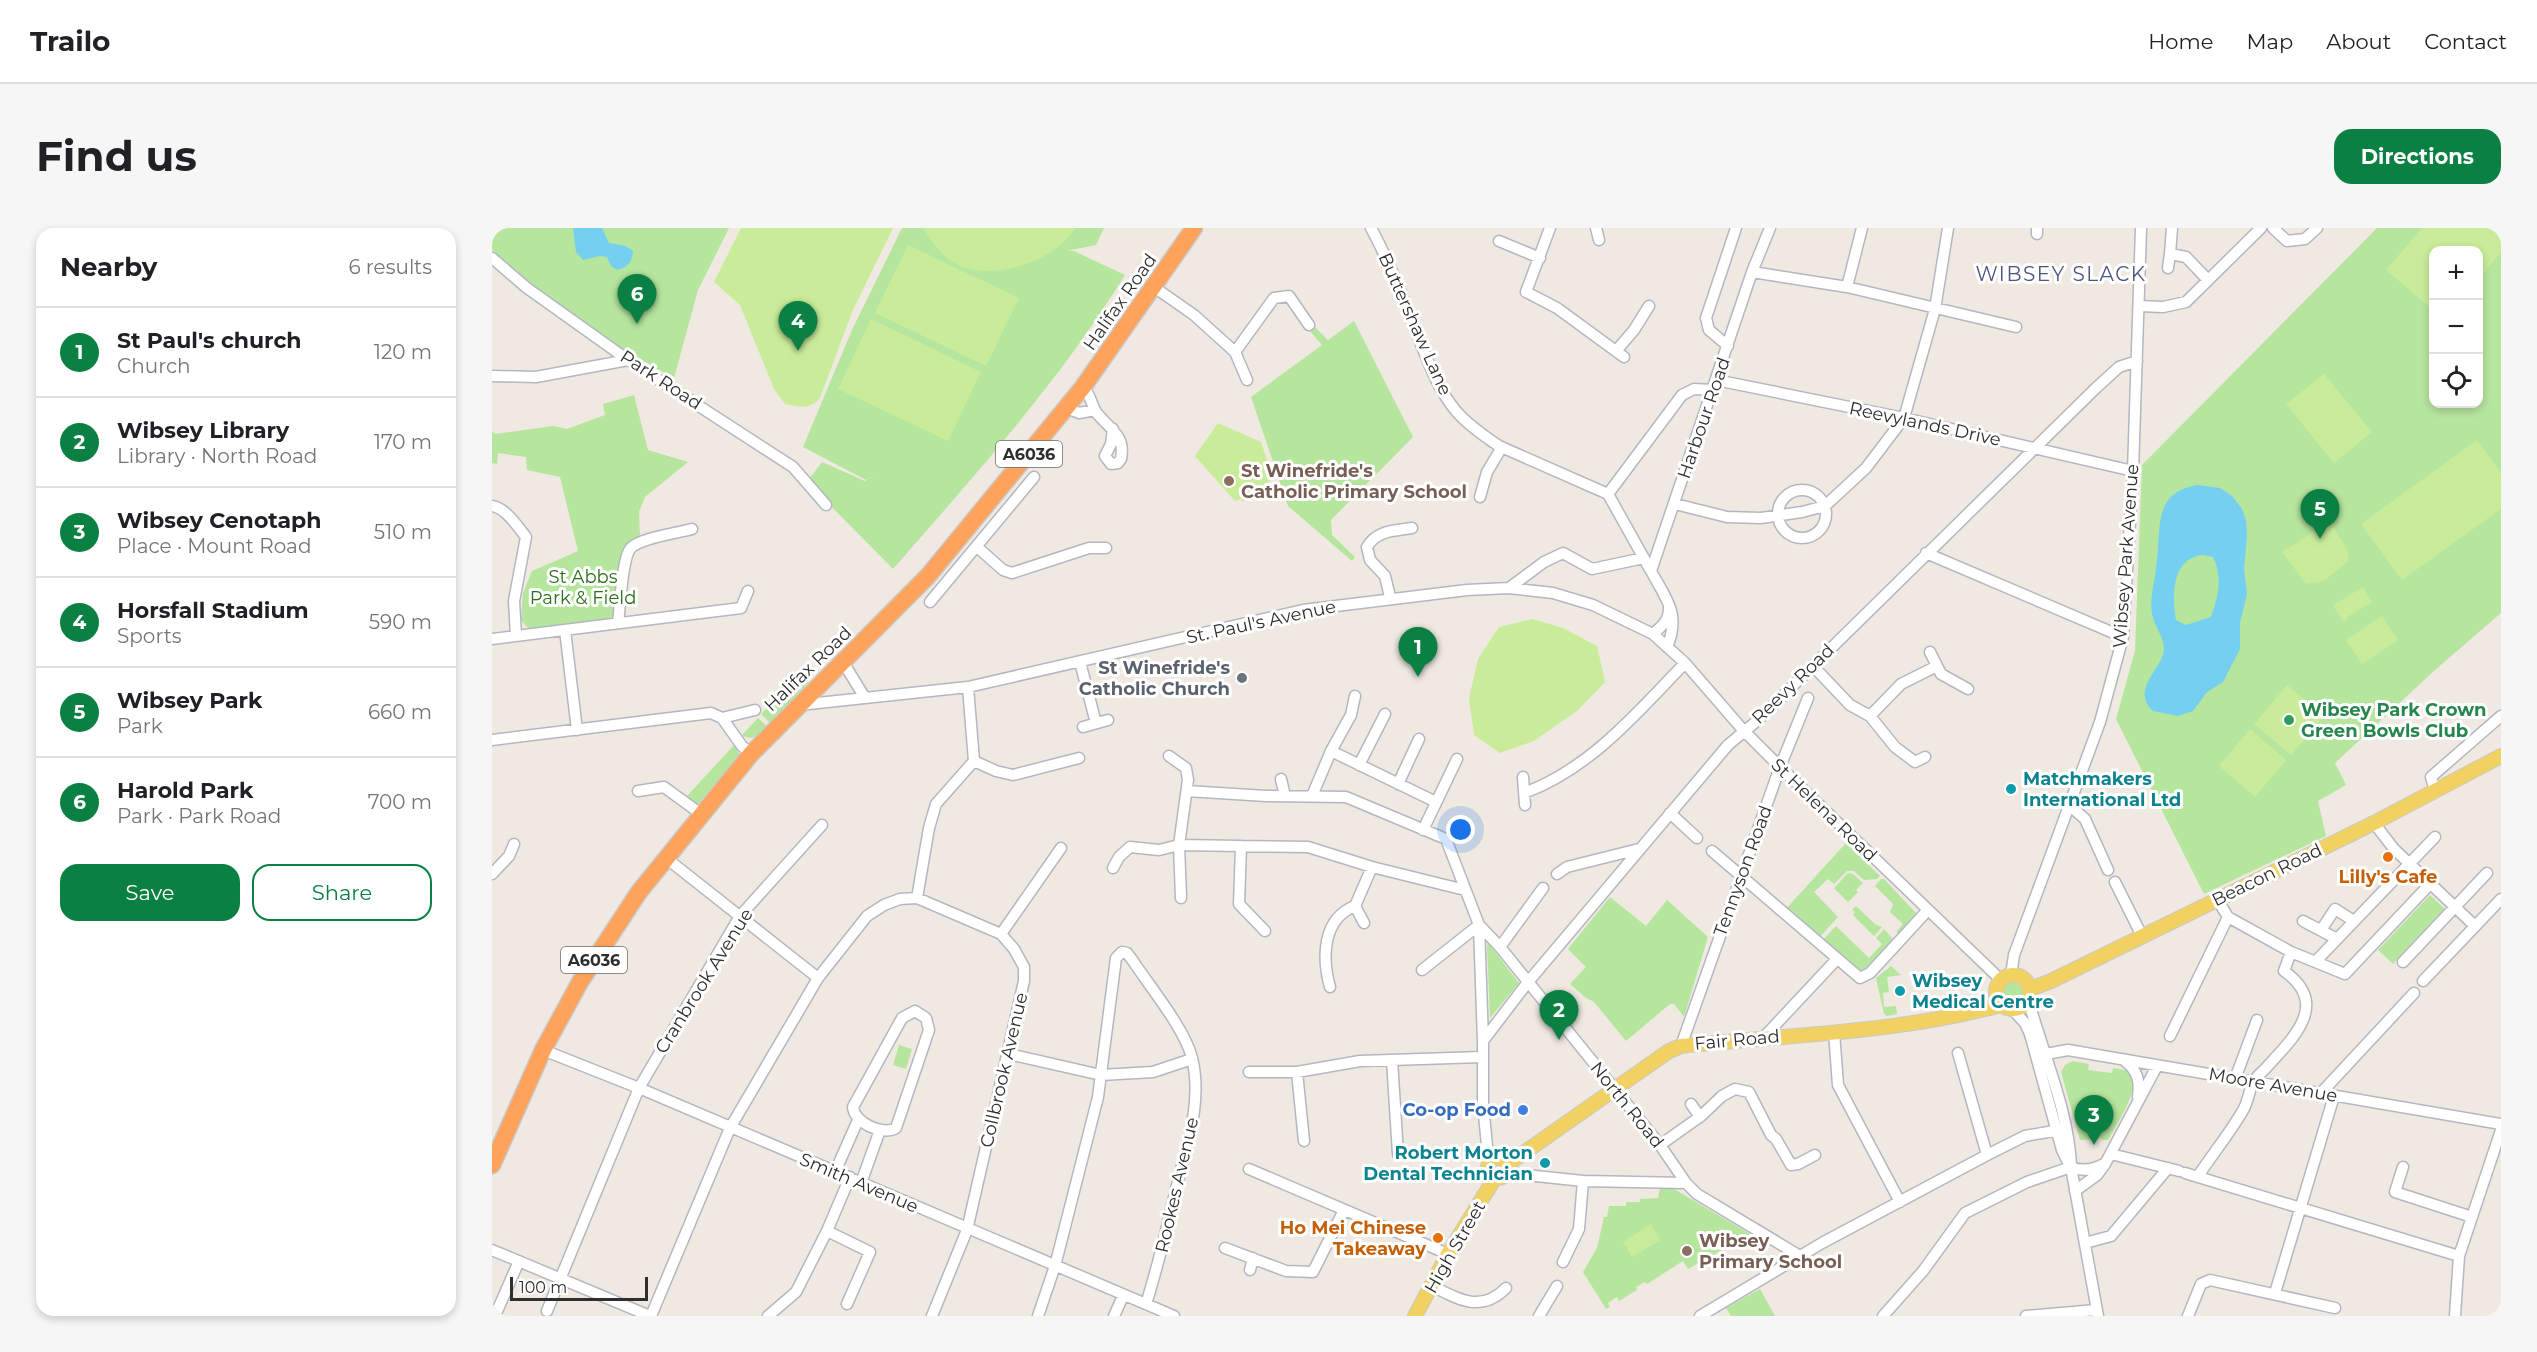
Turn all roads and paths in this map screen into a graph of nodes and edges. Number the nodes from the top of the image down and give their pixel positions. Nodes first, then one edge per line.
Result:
1 (1194, 228) edge
2 (1371, 228) edge
3 (1550, 228) edge
4 (1596, 228) edge
5 (1736, 228) edge
6 (1770, 228) edge
7 (1862, 228) edge
8 (1948, 228) edge
9 (2141, 228) edge
10 (2172, 228) edge
11 (2261, 228) edge
12 (2273, 228) edge
13 (2317, 228) edge
14 (1599, 240) dead end
15 (1499, 241) dead end
16 (2170, 254) junction
17 (492, 258) edge
18 (1540, 258) junction
19 (2168, 268) dead end
20 (1752, 272) junction
21 (2208, 280) junction
22 (1154, 287) junction
23 (1847, 288) junction
24 (1649, 306) dead end
25 (2139, 306) junction
26 (1935, 309) junction
27 (1309, 325) dead end
28 (2016, 327) dead end
29 (1728, 346) junction
30 (1235, 352) junction
31 (628, 360) junction
32 (2137, 361) junction
33 (492, 376) edge
34 (1247, 380) dead end
35 (1715, 385) junction
36 (1083, 387) junction
37 (1066, 408) junction
38 (1095, 410) junction
39 (1904, 418) junction
40 (1113, 429) dead end
41 (1502, 447) junction
42 (2034, 447) junction
43 (2133, 471) junction
44 (1034, 477) dead end
45 (1608, 494) junction
46 (1480, 497) dead end
47 (1675, 504) junction
48 (492, 506) edge
49 (826, 506) dead end
50 (1825, 506) junction
51 (984, 509) junction
52 (1777, 515) junction
53 (998, 522) junction
54 (1412, 528) dead end
55 (692, 529) dead end
56 (977, 547) junction
57 (1106, 548) dead end
58 (1926, 553) junction
59 (1644, 558) junction
60 (1651, 571) junction
61 (1509, 588) junction
62 (747, 591) dead end
63 (1390, 597) junction
64 (930, 602) dead end
65 (1670, 605) junction
66 (618, 623) junction
67 (565, 630) junction
68 (1653, 634) junction
69 (516, 635) junction
70 (2123, 637) junction
71 (492, 639) edge
72 (1667, 647) junction
73 (1930, 652) dead end
74 (843, 662) junction
75 (1080, 663) junction
76 (1685, 663) junction
77 (1813, 666) junction
78 (1935, 667) junction
79 (968, 687) junction
80 (1968, 689) dead end
81 (1355, 696) dead end
82 (865, 698) junction
83 (1808, 698) dead end
84 (799, 705) junction
85 (755, 710) dead end
86 (1385, 714) dead end
87 (1870, 716) junction
88 (2501, 716) edge
89 (722, 718) junction
90 (1108, 720) dead end
91 (1096, 723) junction
92 (1083, 727) dead end
93 (577, 730) junction
94 (1743, 730) junction
95 (492, 740) edge
96 (1419, 740) dead end
97 (1332, 751) junction
98 (752, 754) junction
99 (1170, 756) dead end
100 (2501, 756) edge
101 (1925, 757) dead end
102 (1080, 758) dead end
103 (1457, 759) dead end
104 (974, 761) junction
105 (1359, 765) junction
106 (1780, 767) junction
107 (1523, 777) dead end
108 (1281, 779) dead end
109 (1398, 784) junction
110 (639, 791) dead end
111 (1186, 791) junction
112 (2435, 791) junction
113 (1524, 793) junction
114 (1285, 796) junction
115 (1312, 796) junction
116 (1436, 802) junction
117 (1525, 805) dead end
118 (2069, 805) junction
119 (1670, 813) junction
120 (701, 814) junction
121 (2374, 823) junction
122 (822, 825) dead end
123 (1423, 830) junction
124 (2435, 837) dead end
125 (1697, 838) dead end
126 (514, 844) dead end
127 (1179, 845) junction
128 (1240, 846) junction
129 (1061, 848) dead end
130 (1639, 849) junction
131 (1712, 851) dead end
132 (666, 858) junction
133 (2409, 864) junction
134 (1372, 867) junction
135 (1113, 868) dead end
136 (2108, 870) dead end
137 (1557, 873) dead end
138 (2487, 873) dead end
139 (492, 874) edge
140 (1741, 877) junction
141 (2115, 882) dead end
142 (2430, 884) junction
143 (1543, 888) dead end
144 (1465, 890) junction
145 (917, 898) junction
146 (1181, 898) dead end
147 (2217, 899) junction
148 (2501, 899) edge
149 (1355, 906) junction
150 (2455, 907) junction
151 (1928, 911) junction
152 (740, 916) junction
153 (2228, 917) junction
154 (2303, 921) dead end
155 (2354, 921) junction
156 (1364, 923) dead end
157 (1479, 925) junction
158 (2475, 926) junction
159 (2321, 930) junction
160 (1265, 931) dead end
161 (1001, 934) junction
162 (2142, 936) junction
163 (2337, 939) junction
164 (1500, 947) junction
165 (2291, 952) junction
166 (1838, 959) junction
167 (2316, 961) junction
168 (2403, 962) dead end
169 (1422, 970) dead end
170 (2006, 977) junction
171 (818, 978) junction
172 (2423, 981) dead end
173 (1528, 982) junction
174 (1330, 987) dead end
175 (2414, 993) dead end
176 (2029, 994) junction
177 (2006, 1007) junction
178 (2257, 1020) dead end
179 (1834, 1032) junction
180 (2170, 1036) dead end
181 (1764, 1037) junction
182 (1483, 1041) junction
183 (1681, 1046) junction
184 (543, 1050) junction
185 (1958, 1053) dead end
186 (1009, 1054) junction
187 (2046, 1054) junction
188 (1482, 1057) junction
189 (1192, 1059) junction
190 (1392, 1059) junction
191 (2124, 1060) junction
192 (2157, 1066) junction
193 (1297, 1071) junction
194 (1250, 1072) dead end
195 (1101, 1075) junction
196 (2235, 1079) junction
197 (2253, 1082) junction
198 (639, 1088) junction
199 (1615, 1089) junction
200 (2321, 1093) junction
201 (2334, 1096) junction
202 (2138, 1101) junction
203 (1691, 1104) dead end
204 (1700, 1117) junction
205 (858, 1120) junction
206 (2501, 1124) edge
207 (730, 1128) junction
208 (880, 1130) junction
209 (2061, 1130) junction
210 (2501, 1130) edge
211 (1304, 1141) dead end
212 (1660, 1145) junction
213 (1398, 1154) dead end
214 (2111, 1154) junction
215 (1815, 1155) dead end
216 (1987, 1155) junction
217 (1492, 1159) joint
218 (2104, 1164) junction
219 (492, 1165) edge
220 (2071, 1167) junction
221 (2403, 1167) dead end
222 (2168, 1168) junction
223 (1248, 1169) dead end
224 (836, 1172) junction
225 (1503, 1172) junction
226 (2198, 1176) junction
227 (850, 1177) junction
228 (1582, 1181) junction
229 (861, 1183) junction
230 (1686, 1183) junction
231 (2075, 1191) junction
232 (1900, 1202) junction
233 (2302, 1208) junction
234 (1344, 1210) junction
235 (2472, 1217) junction
236 (967, 1230) junction
237 (827, 1231) junction
238 (2085, 1243) junction
239 (1225, 1248) dead end
240 (492, 1250) edge
241 (1448, 1254) junction
242 (1800, 1256) junction
243 (2459, 1256) junction
244 (1253, 1258) junction
245 (519, 1261) junction
246 (1563, 1262) dead end
247 (1055, 1266) junction
248 (1250, 1270) dead end
249 (561, 1280) junction
250 (1432, 1286) junction
251 (1557, 1286) dead end
252 (1506, 1288) dead end
253 (2275, 1293) junction
254 (1123, 1296) junction
255 (847, 1304) dead end
256 (1146, 1304) junction
257 (2335, 1308) dead end
258 (547, 1311) dead end
259 (2097, 1313) edge
260 (2455, 1314) edge
261 (495, 1316) edge
262 (651, 1316) edge
263 (768, 1316) edge
264 (933, 1316) edge
265 (1038, 1316) edge
266 (1114, 1316) edge
267 (1174, 1316) edge
268 (1415, 1316) edge
269 (1539, 1316) edge
270 (1700, 1316) edge
271 (1883, 1316) edge
272 (2026, 1316) edge
273 (2188, 1316) edge
274 (2466, 1316) edge

1 - 22 highway, Halifax Road / A6036
2 - 41 street, Buttershaw Lane
3 - 18 street
4 - 14 street
5 - 29 street
6 - 20 street, Harbour Road
7 - 23 street
8 - 26 street
9 - 25 street, Wibsey Park Avenue
10 - 16 street
11 - 21 street
12 - 13 street
15 - 18 street
16 - 19 street
16 - 21 street
17 - 31 street, Park Road
18 - 24 street
20 - 23 street
20 - 29 street, Harbour Road
21 - 25 street
22 - 30 street
22 - 36 highway, Halifax Road / A6036
23 - 26 street
25 - 32 street, Wibsey Park Avenue
26 - 28 street
26 - 39 street
27 - 30 street
29 - 35 street, Harbour Road
30 - 34 street
31 - 33 street
31 - 49 street, Park Road
32 - 42 street, Reevy Road
32 - 43 street, Wibsey Park Avenue
35 - 39 street, Reevylands Drive
35 - 45 street, Reevylands Drive
35 - 47 street, Harbour Road
36 - 37 highway, Halifax Road / A6036
36 - 38 street
37 - 38 street
37 - 51 highway, Halifax Road / A6036
38 - 40 street
39 - 42 street, Reevylands Drive
39 - 50 street
41 - 45 street, Buttershaw Lane
41 - 46 street
42 - 43 street, Reevylands Drive
42 - 58 street, Reevy Road
43 - 70 street, Wibsey Park Avenue
44 - 53 street
45 - 59 street
47 - 52 street
47 - 60 street, Harbour Road
48 - 69 street
50 - 52 street
50 - 52 street
50 - 52 street
51 - 53 street
51 - 74 highway, Halifax Road / A6036
53 - 56 street
54 - 63 street
55 - 66 street
56 - 57 street
56 - 64 street
58 - 70 street
58 - 77 street, Reevy Road
59 - 60 street
59 - 61 street
60 - 65 street
61 - 63 street, St. Paul's Avenue
61 - 68 street, St. Paul's Avenue
62 - 66 street
63 - 75 street, St. Paul's Avenue
65 - 68 street
65 - 72 street
66 - 67 street
67 - 69 street
67 - 93 street
68 - 72 street, St Helena Road
69 - 71 street
70 - 118 street, Wibsey Park Avenue
72 - 76 street, St Helena Road
73 - 78 street
74 - 82 street
74 - 84 highway, Halifax Road / A6036
75 - 79 street, St. Paul's Avenue
75 - 91 street
76 - 94 street, St Helena Road
76 - 113 street
77 - 87 street
77 - 94 street, Reevy Road
78 - 80 street
78 - 87 street
79 - 82 street, St. Paul's Avenue
79 - 104 street
81 - 97 street
82 - 84 street, St. Paul's Avenue
83 - 106 street, Tennyson Road
84 - 98 highway, Halifax Road / A6036
85 - 89 street
86 - 105 street
87 - 101 street
88 - 112 street
89 - 93 street
89 - 98 street
90 - 91 street
91 - 92 street
93 - 95 street
94 - 106 street, St Helena Road
94 - 119 street, Reevy Road
96 - 109 street
97 - 105 street
97 - 115 street
98 - 120 highway, Halifax Road / A6036
99 - 111 street
100 - 112 main road, Beacon Road
102 - 104 street
103 - 116 street
104 - 145 street
105 - 109 street
106 - 140 street, Tennyson Road
106 - 151 street, St Helena Road
107 - 113 street
108 - 114 street
109 - 116 street
110 - 120 street
111 - 114 street
111 - 127 street
112 - 121 main road, Beacon Road
113 - 117 street
114 - 115 street
115 - 123 street
116 - 123 street
118 - 136 street
118 - 170 street, Wibsey Park Avenue
119 - 125 street
119 - 130 street, Reevy Road
120 - 132 highway, Halifax Road / A6036
121 - 133 street
121 - 147 main road, Beacon Road
122 - 152 street, Cranbrook Avenue
123 - 144 street
124 - 133 street
126 - 139 street
127 - 128 street
127 - 135 street
127 - 146 street
128 - 134 street
128 - 160 street
129 - 161 street
130 - 137 street
130 - 173 street, Reevy Road
131 - 140 street
132 - 152 street
132 - 184 highway, Halifax Road / A6036
133 - 142 street
133 - 155 street
134 - 144 street
134 - 149 street
138 - 150 street
140 - 166 street
140 - 183 street, Tennyson Road
141 - 162 street
142 - 150 street
142 - 167 street
143 - 164 street
144 - 157 street
145 - 161 street, Collbrook Avenue
145 - 171 street
147 - 153 street
147 - 162 main road, Beacon Road
148 - 158 street
149 - 156 street
149 - 174 street
150 - 158 street
150 - 168 street
151 - 166 street
151 - 170 street, St Helena Road
152 - 171 street
152 - 198 street, Cranbrook Avenue
153 - 165 street
153 - 180 street
154 - 159 street
155 - 159 street
155 - 163 street
157 - 164 street, North Road
157 - 169 street
157 - 182 street
158 - 172 street
159 - 163 street
161 - 186 street, Collbrook Avenue
162 - 176 main road, Beacon Road
163 - 167 street
164 - 173 street, North Road
165 - 167 street
165 - 197 street
166 - 181 street
170 - 176 main road
170 - 177 main road
171 - 207 street
173 - 182 street, Reevy Road
173 - 199 street, North Road
175 - 200 street
176 - 177 main road
176 - 187 street
177 - 179 main road, Fair Road
177 - 209 street
178 - 196 street
179 - 181 main road, Fair Road
179 - 232 street
181 - 183 main road, Fair Road
182 - 188 street
183 - 199 main road, Fair Road
184 - 198 street, Smith Avenue
184 - 219 highway, Halifax Road / A6036
185 - 216 street
186 - 195 street
186 - 236 street, Collbrook Avenue
187 - 191 street, Moore Avenue
187 - 209 street
188 - 190 street
188 - 217 street
189 - 195 street
189 - 195 street, Rookes Avenue
189 - 256 street, Rookes Avenue
190 - 193 street
190 - 213 street
191 - 192 street, Moore Avenue
191 - 202 street
192 - 196 street, Moore Avenue
192 - 202 street
193 - 194 street
193 - 211 street
195 - 247 street
196 - 197 street, Moore Avenue
197 - 200 street, Moore Avenue
197 - 226 street
198 - 207 street, Smith Avenue
198 - 249 street, Cranbrook Avenue
199 - 212 street, North Road
199 - 225 main road, Fair Road
200 - 201 street, Moore Avenue
201 - 206 street, Moore Avenue
201 - 233 street
202 - 214 street
203 - 204 street
204 - 212 street
204 - 215 street
205 - 208 street
205 - 208 street
205 - 224 street
207 - 224 street, Smith Avenue
207 - 262 street
208 - 229 street
209 - 216 street
209 - 220 street
210 - 235 street
212 - 230 street, North Road
214 - 218 street
214 - 222 street
216 - 232 street
217 - 225 main road
218 - 220 street
218 - 231 street
220 - 231 street
220 - 271 street
221 - 235 street
222 - 226 street
222 - 238 street
223 - 234 street
224 - 227 street, Smith Avenue
225 - 228 street
225 - 241 main road, High Street
226 - 233 street
227 - 229 street, Smith Avenue
227 - 237 street
228 - 230 street
228 - 246 street
229 - 236 street, Smith Avenue
230 - 242 street, North Road
231 - 238 street
232 - 242 street
233 - 243 street
233 - 253 street
234 - 241 street
234 - 244 street
235 - 243 street
236 - 247 street, Smith Avenue
236 - 264 street, Collbrook Avenue
237 - 255 street
237 - 263 street
238 - 259 street
239 - 244 street
240 - 245 street
241 - 250 main road, High Street
242 - 270 street
243 - 260 street
244 - 248 street
245 - 249 street
245 - 261 street
247 - 254 street, Smith Avenue
247 - 265 street
249 - 258 street, Cranbrook Avenue
249 - 262 street
250 - 252 street
250 - 268 main road, High Street
251 - 269 street
253 - 257 street
253 - 273 street
254 - 256 street, Smith Avenue
254 - 266 street
256 - 267 street, Smith Avenue
259 - 272 street
260 - 274 street

